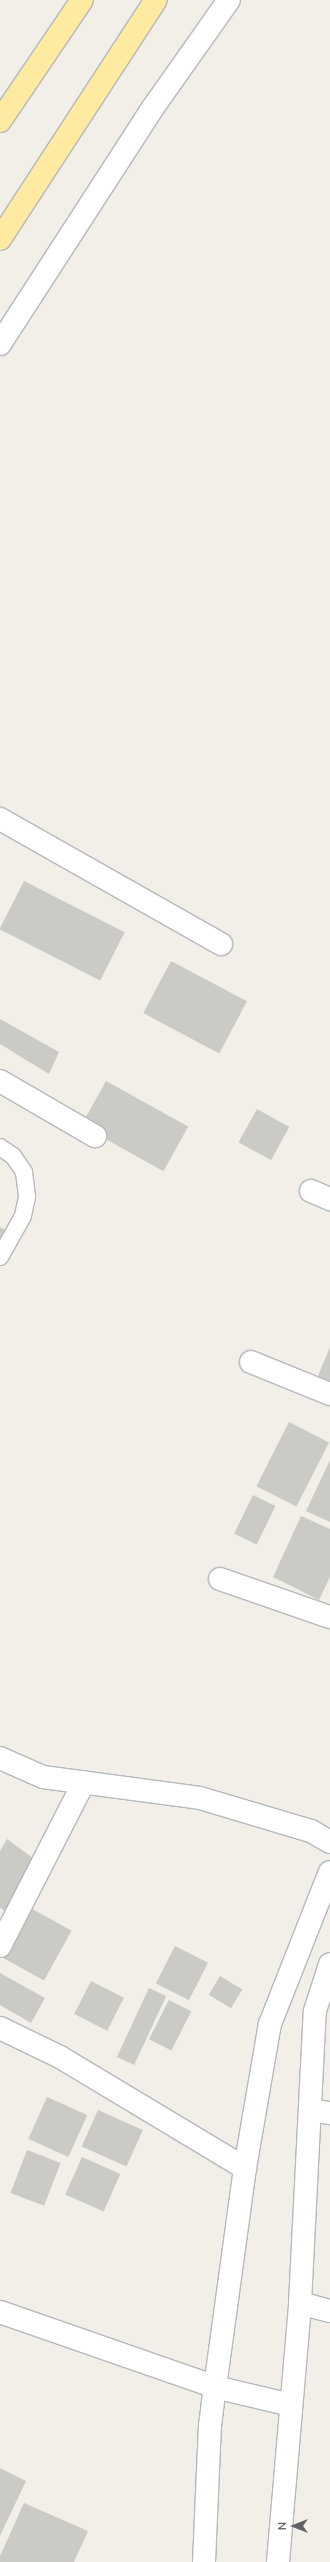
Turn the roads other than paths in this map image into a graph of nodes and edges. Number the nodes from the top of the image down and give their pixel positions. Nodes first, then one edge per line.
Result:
1 (82, 0) edge
2 (156, 0) edge
3 (229, 0) edge
4 (0, 121) edge
5 (0, 238) edge
6 (0, 344) edge
7 (0, 819) edge
8 (221, 944) dead end
9 (0, 1081) edge
10 (95, 1136) dead end
11 (0, 1147) edge
12 (0, 1257) edge
13 (251, 1362) dead end
14 (330, 1394) edge
15 (220, 1579) dead end
16 (330, 1616) edge
17 (0, 1758) edge
18 (84, 1782) junction
19 (330, 1842) edge
20 (330, 1872) edge
21 (0, 1946) edge
22 (330, 1964) edge
23 (325, 1995) edge
24 (0, 2028) edge
25 (320, 2111) edge
26 (245, 2168) junction
27 (300, 2303) junction
28 (330, 2311) edge
29 (0, 2312) edge
30 (215, 2388) junction
31 (291, 2405) junction
32 (204, 2562) edge
33 (278, 2562) edge

1 - 4 highway
2 - 5 highway
3 - 6 street
7 - 8 street
9 - 10 street
11 - 12 lane
13 - 14 street
15 - 16 street
17 - 18 street
18 - 19 street
18 - 21 street
20 - 26 street
22 - 23 street
23 - 25 street
24 - 26 street
25 - 27 street
26 - 30 street
27 - 28 street
27 - 31 street
29 - 30 street
30 - 31 street
30 - 32 street
31 - 33 street

